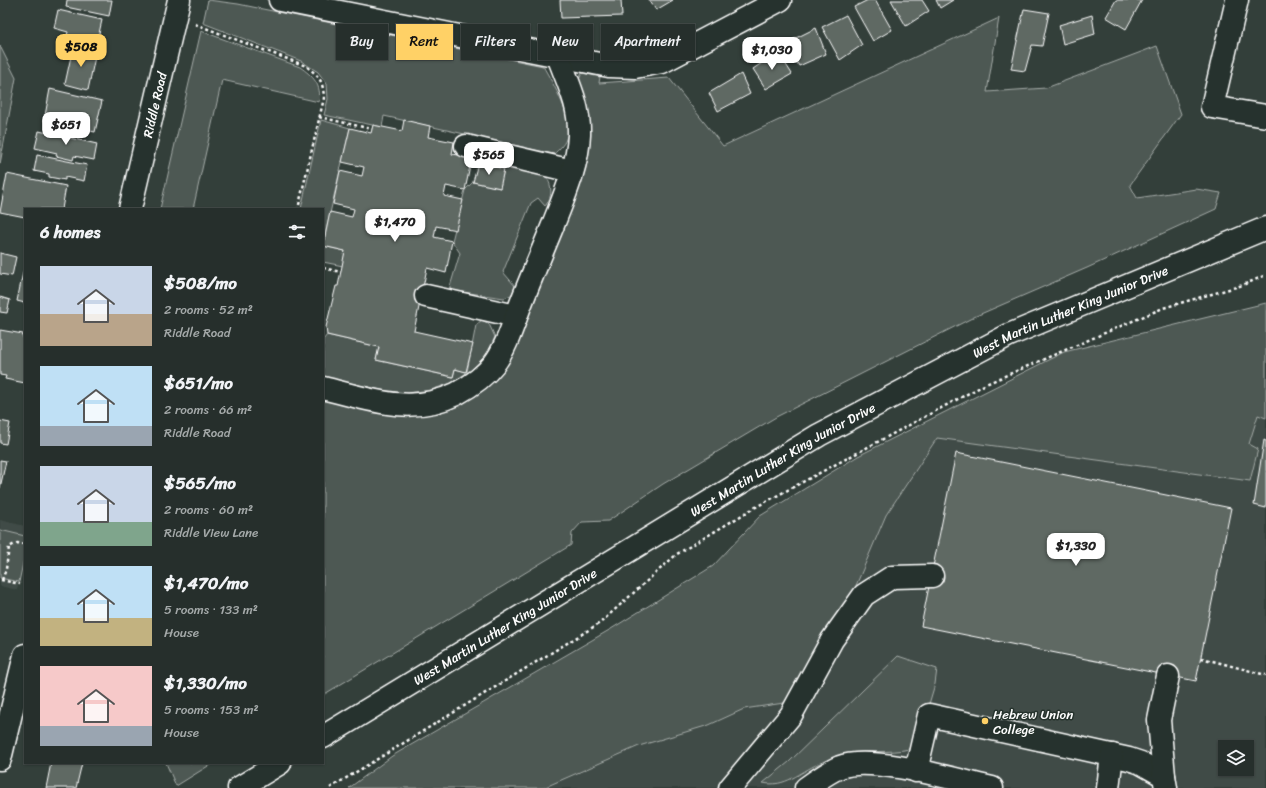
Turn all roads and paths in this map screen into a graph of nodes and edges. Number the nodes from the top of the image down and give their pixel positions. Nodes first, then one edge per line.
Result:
1 (179, 0) edge
2 (280, 0) edge
3 (780, 0) edge
4 (1237, 0) edge
5 (194, 24) dead end
6 (538, 52) edge
7 (560, 60) edge
8 (578, 60) edge
9 (1266, 116) edge
10 (319, 117) junction
11 (372, 129) dead end
12 (466, 146) dead end
13 (572, 171) junction
14 (130, 208) edge
15 (298, 208) edge
16 (1266, 228) edge
17 (324, 268) edge
18 (341, 272) dead end
19 (1266, 275) edge
20 (426, 296) dead end
21 (516, 316) junction
22 (324, 388) edge
23 (24, 544) edge
24 (932, 576) dead end
25 (1, 580) edge
26 (20, 584) dead end
27 (1201, 658) dead end
28 (24, 659) edge
29 (1266, 675) edge
30 (1168, 676) dead end
31 (324, 736) edge
32 (1112, 756) junction
33 (0, 759) edge
34 (278, 764) edge
35 (916, 771) junction
36 (1165, 782) edge
37 (239, 788) edge
38 (330, 788) edge
39 (730, 788) edge
40 (806, 788) edge
41 (992, 788) edge
42 (1108, 788) edge

1 - 14 main road, Riddle Road
2 - 6 main road
3 - 8 main road
4 - 9 main road
5 - 10 path
7 - 13 main road
10 - 11 path
10 - 15 path
12 - 13 main road
13 - 21 main road
16 - 31 main road, West Martin Luther King Junior Drive
17 - 18 path
19 - 38 path
20 - 21 main road
21 - 22 main road
23 - 25 path
24 - 39 main road
25 - 26 path
27 - 29 path
28 - 33 main road
30 - 36 main road
32 - 35 main road
32 - 36 main road
32 - 42 main road
34 - 37 main road
35 - 40 main road
35 - 41 main road

